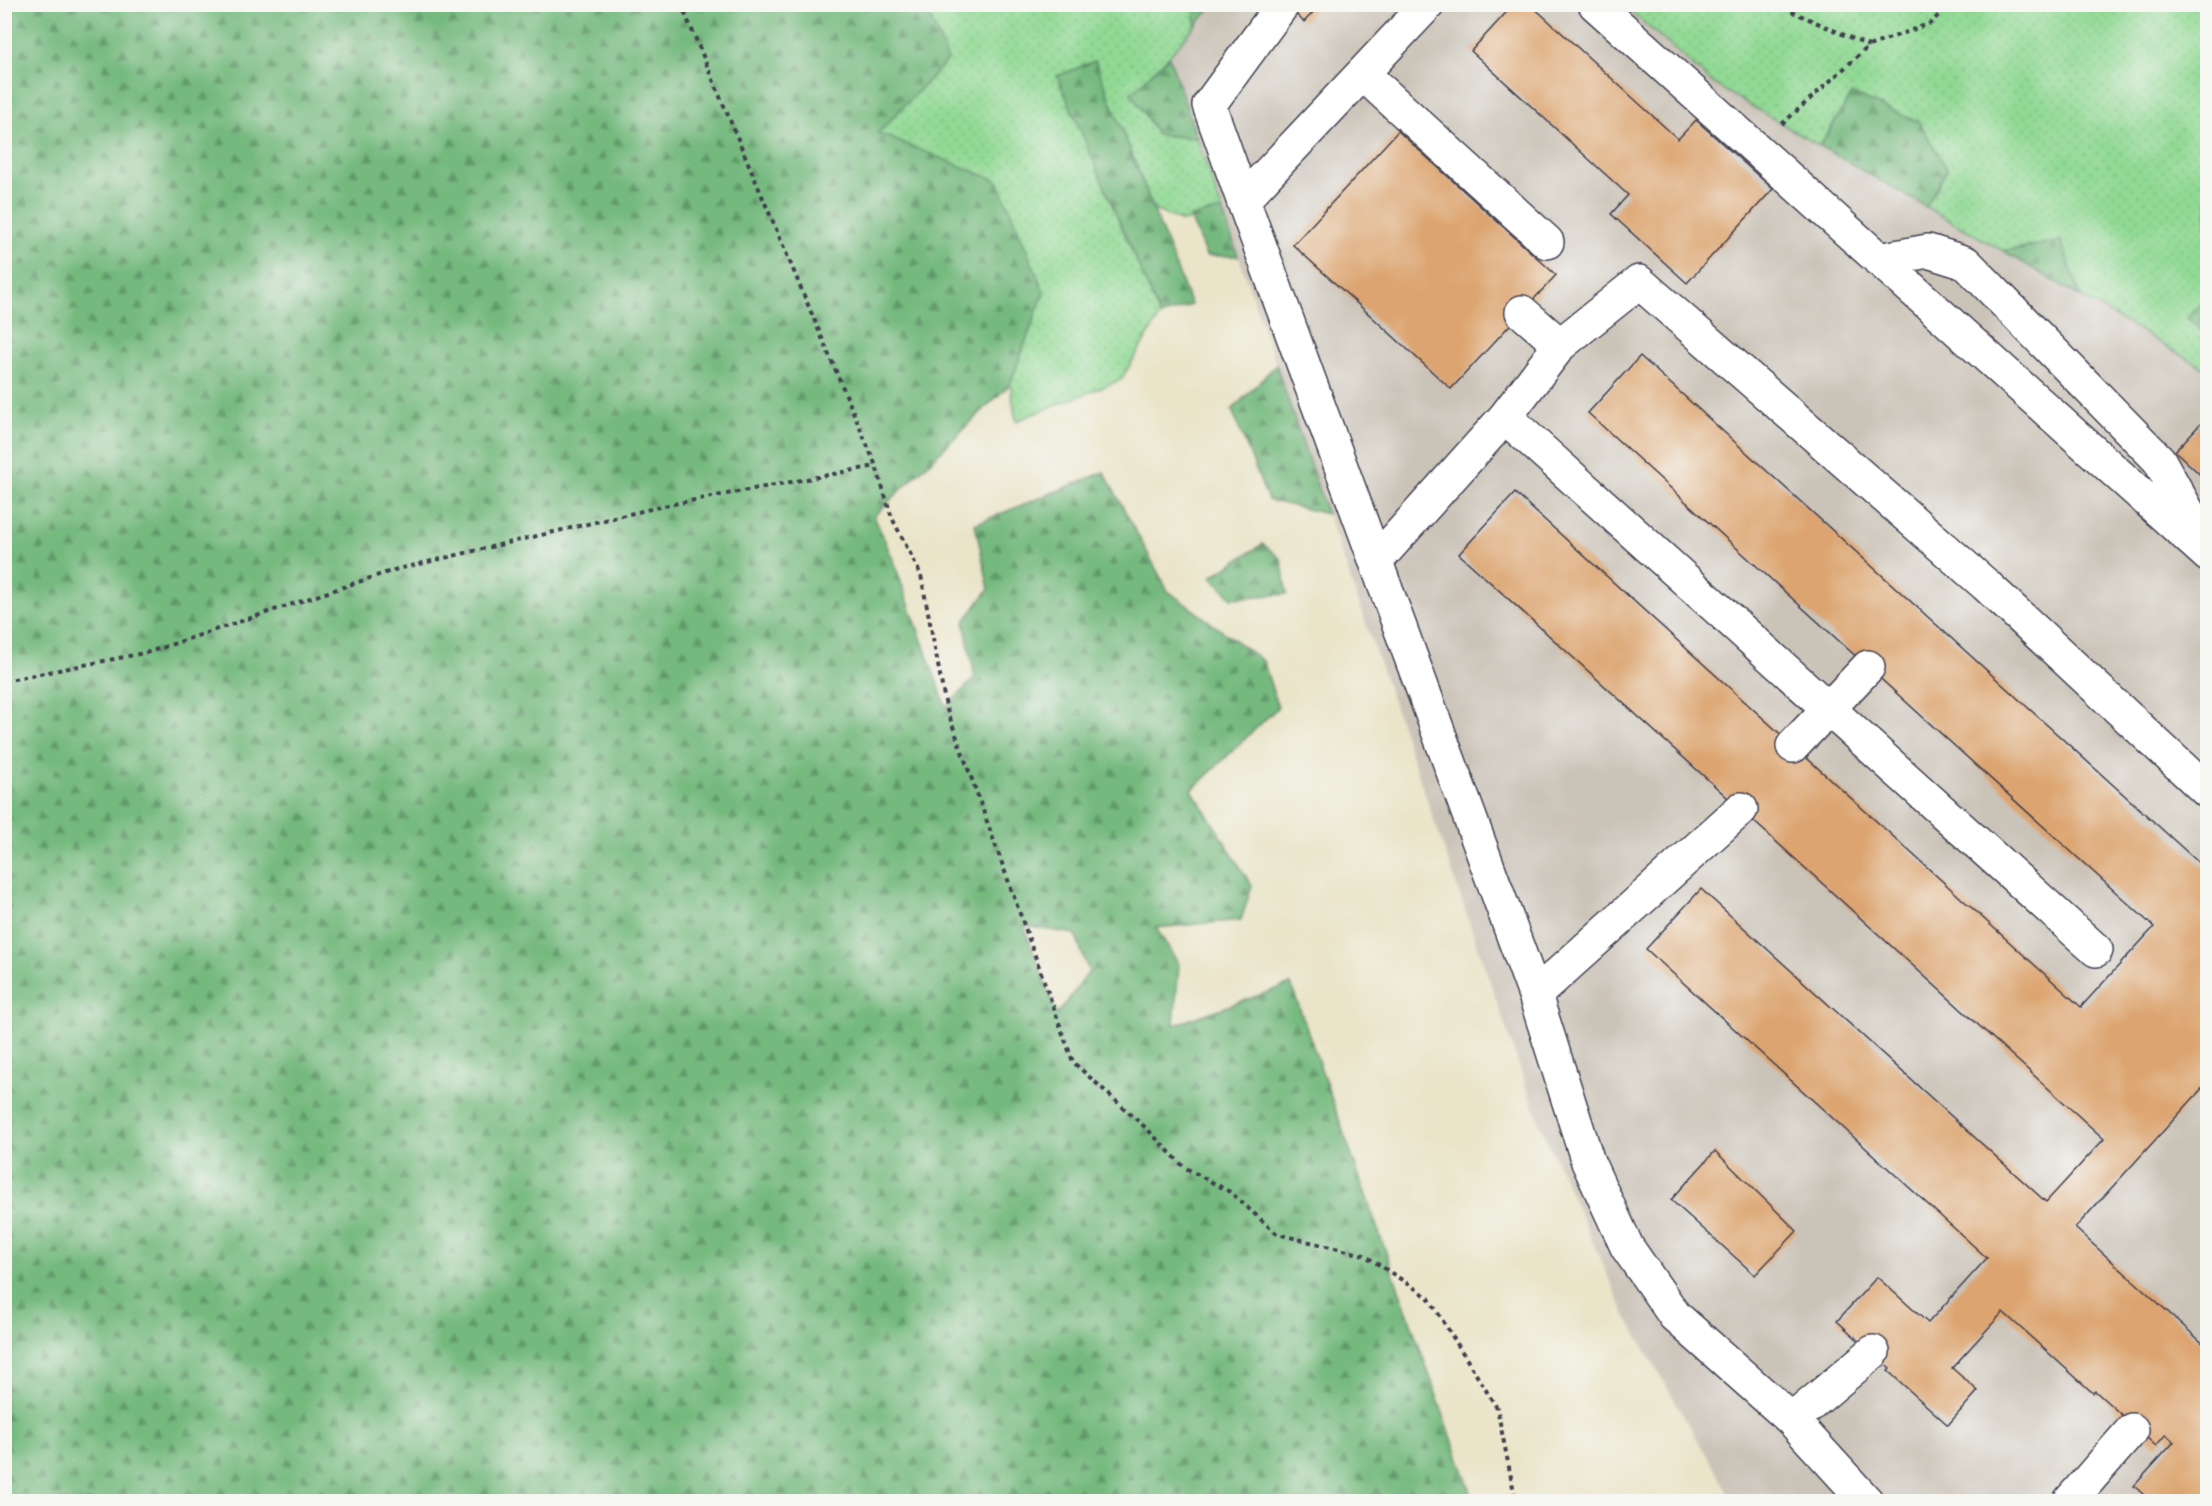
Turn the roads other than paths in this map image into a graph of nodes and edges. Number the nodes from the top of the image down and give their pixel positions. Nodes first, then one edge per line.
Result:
1 (1283, 4) edge
2 (1595, 4) edge
3 (1424, 6) edge
4 (1363, 74) junction
5 (1243, 200) junction
6 (1547, 242) dead end
7 (1879, 260) junction
8 (1522, 312) dead end
9 (1560, 345) junction
10 (1505, 417) junction
11 (2208, 548) edge
12 (2208, 555) edge
13 (1376, 561) junction
14 (1868, 667) dead end
15 (1828, 708) junction
16 (1793, 746) dead end
17 (2208, 792) edge
18 (1741, 810) dead end
19 (2096, 950) dead end
20 (1535, 995) junction
21 (1873, 1352) dead end
22 (1792, 1420) junction
23 (2132, 1430) dead end
24 (1867, 1502) edge
25 (2069, 1502) edge

1 - 5 lane
2 - 7 lane
3 - 4 lane
4 - 5 lane
4 - 6 lane
5 - 13 lane
7 - 11 lane
7 - 12 lane
8 - 9 lane
9 - 10 lane
9 - 17 lane
10 - 13 lane
10 - 15 lane
13 - 20 lane
14 - 15 lane
15 - 16 lane
15 - 19 lane
18 - 20 lane
20 - 22 lane
21 - 22 lane
22 - 24 lane
23 - 25 lane

